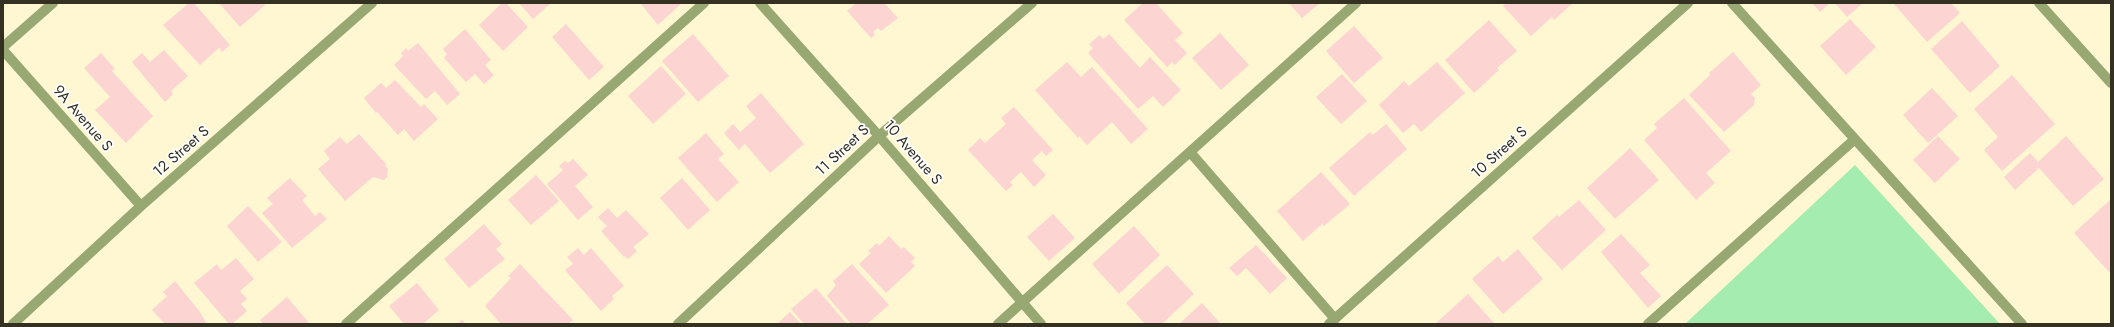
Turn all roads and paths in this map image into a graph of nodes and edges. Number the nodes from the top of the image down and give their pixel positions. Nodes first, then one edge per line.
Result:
1 (53, 3) edge
2 (372, 3) edge
3 (704, 3) edge
4 (760, 3) edge
5 (1032, 3) edge
6 (1356, 3) edge
7 (1688, 3) edge
8 (1732, 3) edge
9 (2039, 3) edge
10 (3, 47) edge
11 (3, 50) edge
12 (2111, 83) edge
13 (879, 136) junction
14 (1855, 139) junction
15 (1190, 152) junction
16 (141, 206) junction
17 (1022, 303) junction
18 (1332, 322) edge
19 (13, 324) edge
20 (346, 324) edge
21 (678, 324) edge
22 (998, 324) edge
23 (1041, 324) edge
24 (1648, 324) edge
25 (2022, 324) edge

1 - 10 street
2 - 16 street, 12 Street S
3 - 20 street
4 - 13 street, 10 Avenue S
5 - 13 street, 11 Street S
6 - 15 street
7 - 18 street, 10 Street S
8 - 14 street
9 - 12 street
11 - 16 street, 9A Avenue S
13 - 17 street, 10 Avenue S
13 - 21 street, 11 Street S
14 - 24 street
14 - 25 street
15 - 17 street
15 - 18 street
16 - 19 street, 12 Street S
17 - 22 street
17 - 23 street, 10 Avenue S

